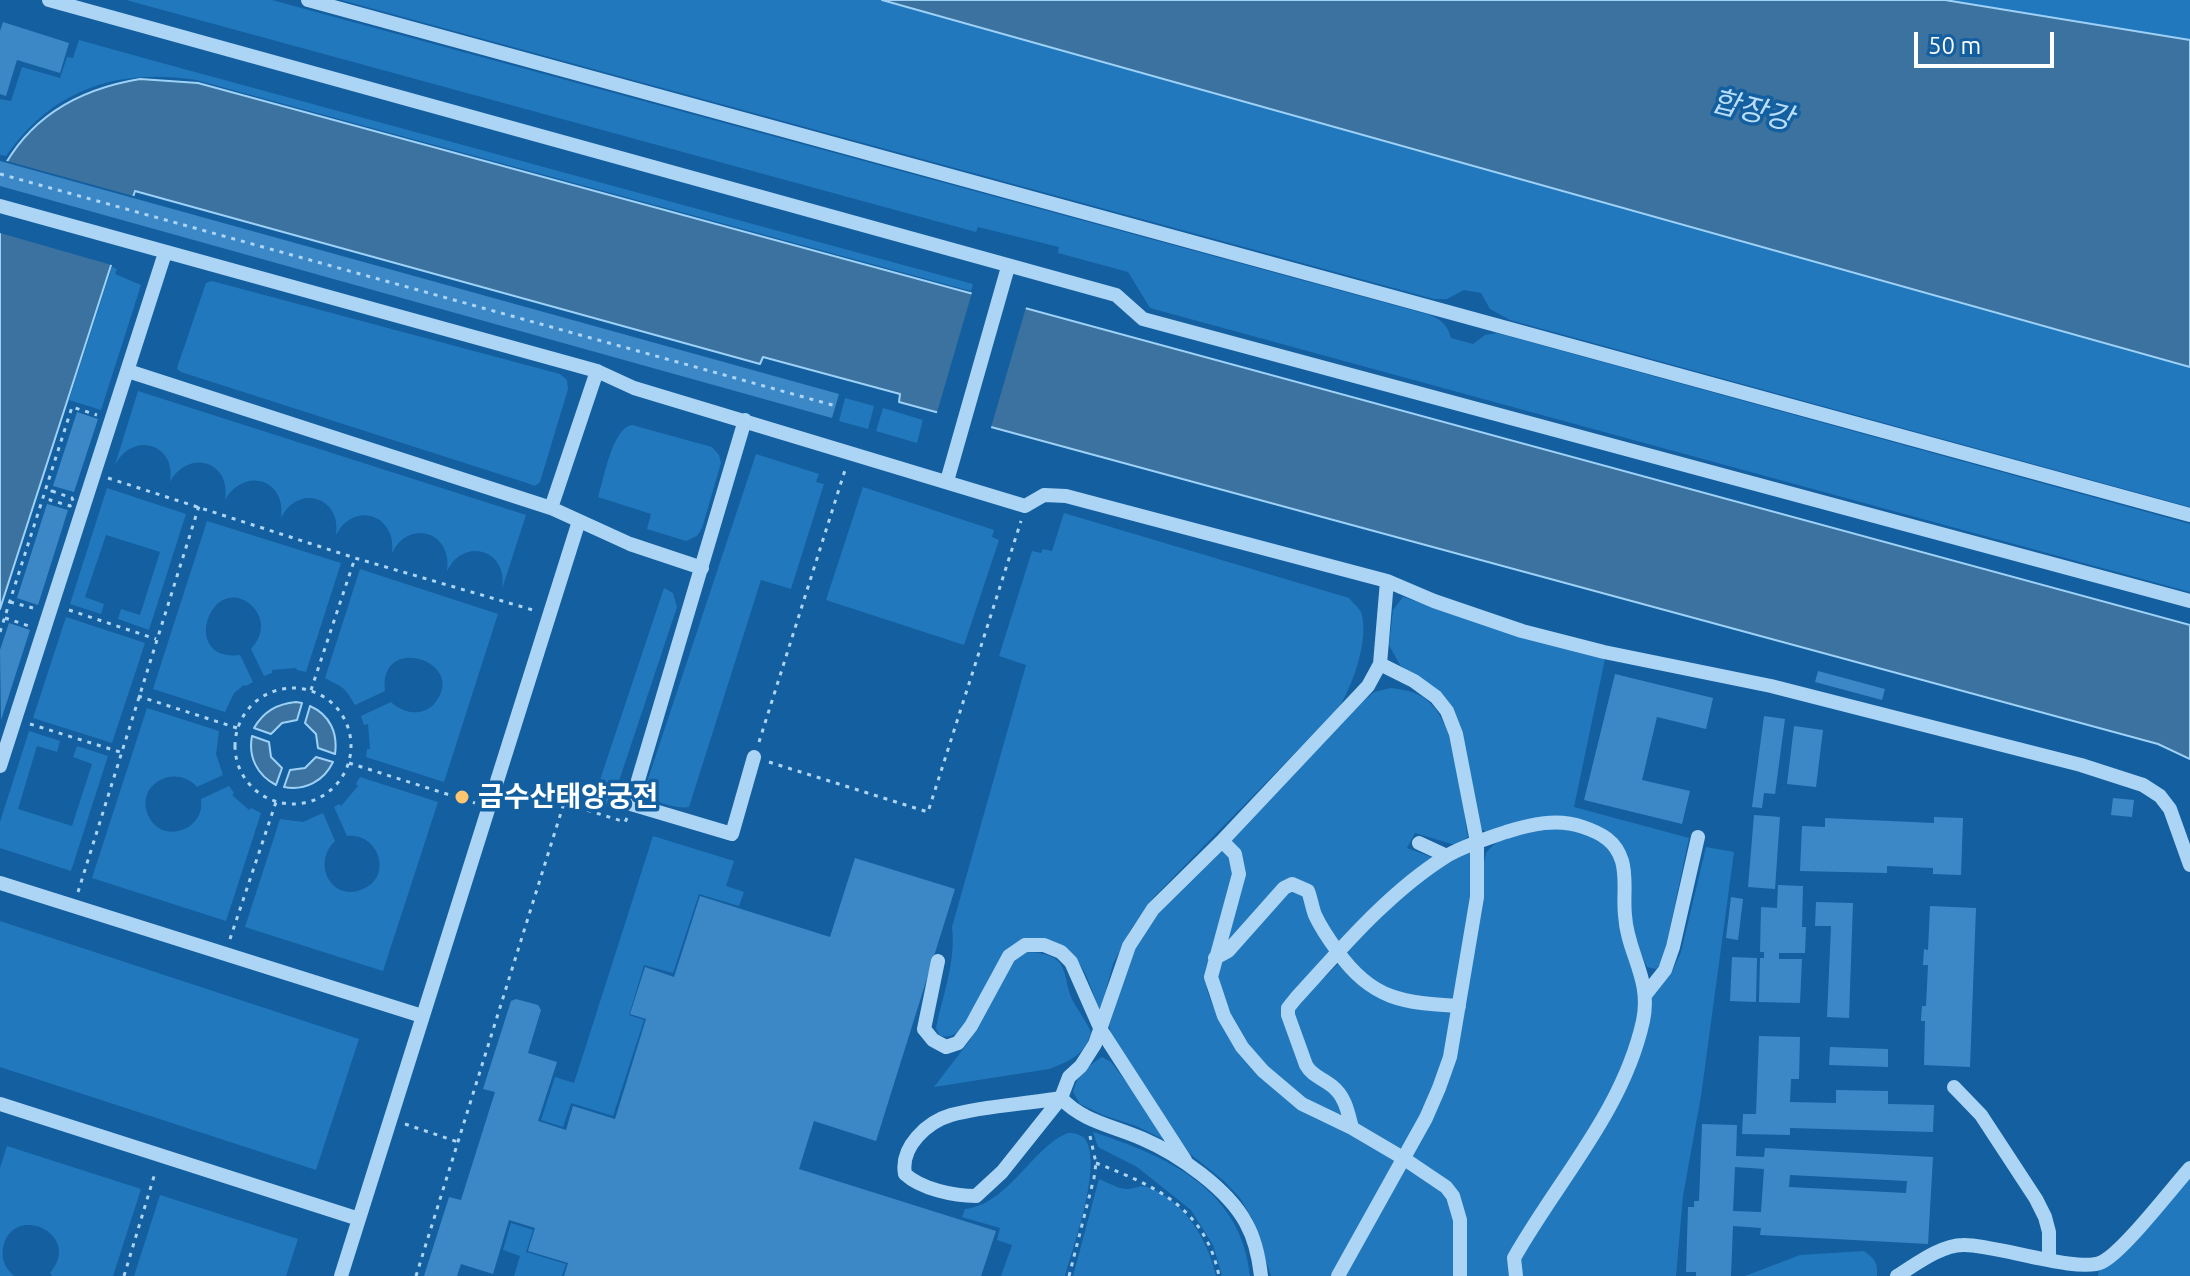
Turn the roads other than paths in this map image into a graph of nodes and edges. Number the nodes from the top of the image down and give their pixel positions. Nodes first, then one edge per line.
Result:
1 (49, 0) edge
2 (308, 0) edge
3 (0, 206) edge
4 (165, 253) junction
5 (1008, 267) junction
6 (128, 371) junction
7 (597, 371) junction
8 (745, 420) junction
9 (947, 481) junction
10 (551, 508) junction
11 (2190, 515) edge
12 (579, 521) junction
13 (702, 568) junction
14 (1387, 581) junction
15 (2190, 601) edge
16 (1380, 664) junction
17 (754, 757) road end
18 (0, 766) edge
19 (1698, 837) dead end
20 (1222, 841) junction
21 (1477, 842) junction
22 (1419, 843) dead end
23 (1447, 856) junction
24 (2190, 865) edge
25 (0, 883) edge
26 (1339, 953) junction
27 (1215, 958) junction
28 (938, 961) dead end
29 (1646, 994) junction
30 (1459, 1006) junction
31 (422, 1016) junction
32 (1101, 1030) junction
33 (1954, 1087) dead end
34 (1061, 1098) junction
35 (0, 1104) edge
36 (1352, 1128) junction
37 (1403, 1158) junction
38 (1187, 1164) junction
39 (2190, 1168) edge
40 (359, 1219) junction
41 (2049, 1259) junction
42 (341, 1276) edge
43 (1261, 1276) edge
44 (1338, 1276) edge
45 (1460, 1276) edge
46 (1516, 1276) edge
47 (1897, 1276) edge

1 - 5 street
2 - 11 street
3 - 4 street
4 - 6 street
4 - 7 street
5 - 9 street
5 - 15 street
6 - 10 street
6 - 18 street
7 - 8 street
7 - 10 street
8 - 9 street
8 - 13 street
9 - 14 street
10 - 12 street
12 - 13 street
12 - 31 street
13 - 17 street
14 - 16 street
14 - 24 street
16 - 20 street
16 - 21 street
19 - 29 street
20 - 27 street
20 - 32 street
21 - 23 street
21 - 29 street
21 - 30 street
22 - 23 street
23 - 26 street
25 - 31 street
26 - 27 street
26 - 30 street
26 - 36 street
27 - 36 street
28 - 32 street
29 - 46 street
30 - 37 street
31 - 40 street
32 - 34 street
32 - 38 street
33 - 41 street
34 - 34 street
34 - 38 street
35 - 40 street
36 - 37 street
37 - 44 street
37 - 45 street
38 - 43 street
39 - 41 street
40 - 42 street
41 - 47 street

